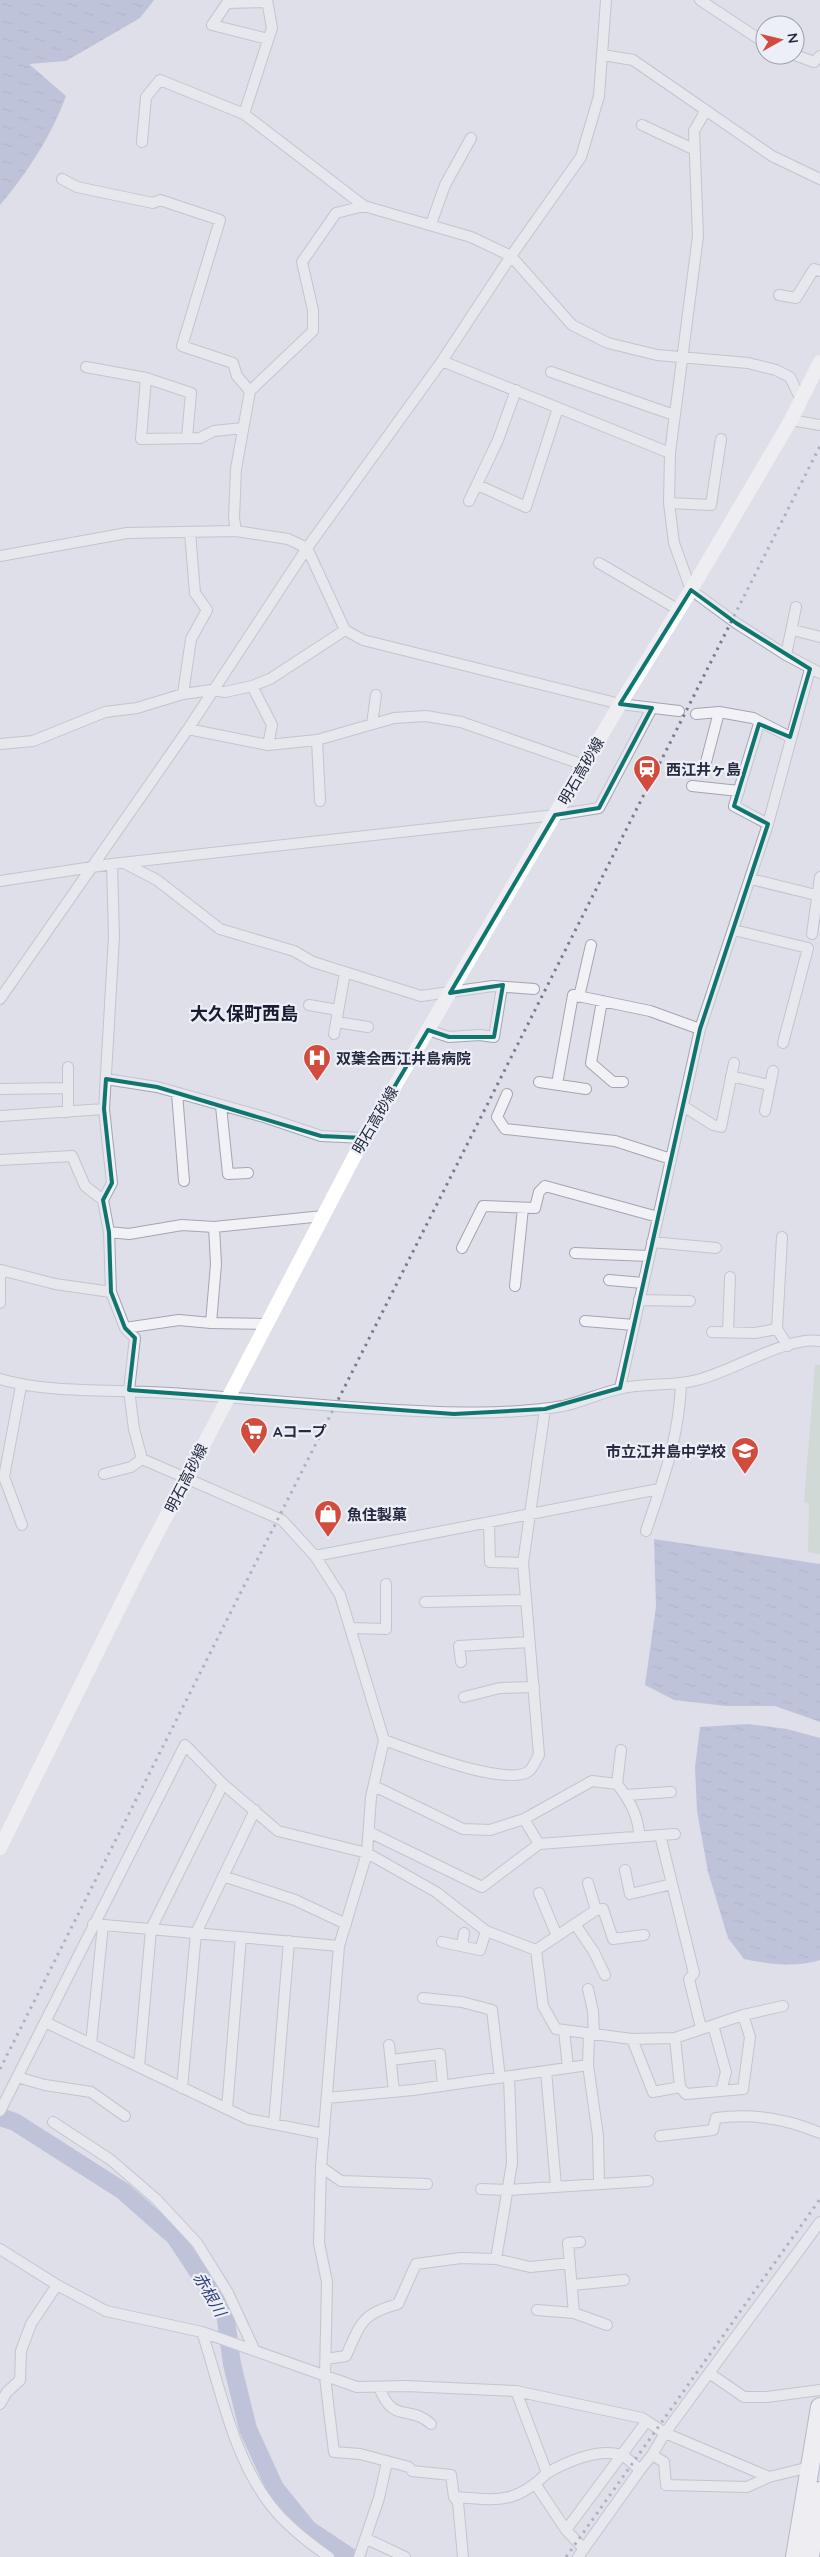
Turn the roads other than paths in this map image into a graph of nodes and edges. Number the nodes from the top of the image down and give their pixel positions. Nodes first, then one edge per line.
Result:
1 (606, 0) edge
2 (700, 0) edge
3 (267, 1) edge
4 (755, 36) edge
5 (268, 39) junction
6 (603, 55) junction
7 (820, 56) edge
8 (805, 59) edge
9 (706, 110) junction
10 (244, 114) junction
11 (642, 124) dead end
12 (471, 138) dead end
13 (142, 142) dead end
14 (693, 149) junction
15 (62, 179) dead end
16 (820, 179) edge
17 (364, 206) junction
18 (431, 224) junction
19 (511, 256) junction
20 (820, 271) edge
21 (779, 295) dead end
22 (682, 358) junction
23 (442, 361) junction
24 (820, 362) edge
25 (86, 367) dead end
26 (551, 372) dead end
27 (146, 378) junction
28 (516, 390) junction
29 (250, 391) junction
30 (801, 400) junction
31 (558, 408) junction
32 (674, 415) junction
33 (791, 420) junction
34 (820, 425) edge
35 (244, 428) junction
36 (187, 438) junction
37 (721, 439) dead end
38 (670, 452) junction
39 (478, 485) junction
40 (469, 501) dead end
41 (668, 503) junction
42 (236, 531) junction
43 (190, 532) junction
44 (308, 548) junction
45 (0, 556) edge
46 (599, 563) dead end
47 (691, 590) junction
48 (796, 607) dead end
49 (679, 610) junction
50 (345, 630) junction
51 (793, 630) junction
52 (820, 637) edge
53 (786, 655) junction
54 (810, 668) junction
55 (820, 673) edge
56 (252, 686) junction
57 (212, 690) junction
58 (183, 694) junction
59 (376, 695) dead end
60 (620, 704) junction
61 (652, 708) junction
62 (679, 711) dead end
63 (719, 712) junction
64 (696, 714) dead end
65 (372, 724) junction
66 (759, 724) junction
67 (188, 729) junction
68 (790, 737) junction
69 (317, 740) junction
70 (0, 744) edge
71 (268, 745) junction
72 (706, 762) dead end
73 (584, 765) junction
74 (692, 786) dead end
75 (738, 791) junction
76 (320, 801) dead end
77 (555, 815) junction
78 (768, 824) junction
79 (124, 863) junction
80 (112, 864) junction
81 (94, 867) junction
82 (820, 877) edge
83 (751, 879) junction
84 (0, 881) edge
85 (816, 895) junction
86 (734, 930) junction
87 (812, 934) dead end
88 (591, 945) dead end
89 (345, 973) junction
90 (502, 987) junction
91 (534, 989) dead end
92 (450, 993) junction
93 (579, 997) junction
94 (0, 999) edge
95 (602, 1001) junction
96 (308, 1005) dead end
97 (338, 1010) junction
98 (336, 1022) junction
99 (368, 1027) dead end
100 (700, 1029) junction
101 (428, 1030) junction
102 (334, 1034) dead end
103 (784, 1042) dead end
104 (734, 1063) dead end
105 (68, 1067) dead end
106 (773, 1071) dead end
107 (732, 1076) junction
108 (106, 1079) junction
109 (539, 1082) dead end
110 (623, 1082) dead end
111 (557, 1084) junction
112 (769, 1085) junction
113 (67, 1088) junction
114 (0, 1089) edge
115 (586, 1089) dead end
116 (177, 1093) junction
117 (507, 1094) dead end
118 (221, 1106) junction
119 (682, 1106) junction
120 (104, 1109) junction
121 (765, 1111) dead end
122 (68, 1112) junction
123 (1, 1116) dead end
124 (364, 1138) junction
125 (670, 1158) junction
126 (0, 1160) edge
127 (248, 1173) dead end
128 (184, 1181) dead end
129 (103, 1200) junction
130 (523, 1208) junction
131 (323, 1216) junction
132 (658, 1217) junction
133 (214, 1227) junction
134 (109, 1232) junction
135 (782, 1236) dead end
136 (652, 1242) junction
137 (462, 1248) dead end
138 (716, 1248) dead end
139 (575, 1253) dead end
140 (649, 1256) junction
141 (1, 1270) edge
142 (730, 1277) dead end
143 (609, 1280) dead end
144 (643, 1284) junction
145 (515, 1286) dead end
146 (111, 1292) junction
147 (639, 1300) junction
148 (690, 1301) dead end
149 (0, 1303) edge
150 (585, 1321) dead end
151 (211, 1323) junction
152 (266, 1324) junction
153 (634, 1325) junction
154 (125, 1328) junction
155 (777, 1329) junction
156 (712, 1332) dead end
157 (728, 1332) junction
158 (820, 1341) edge
159 (788, 1346) junction
160 (0, 1380) edge
161 (681, 1384) junction
162 (21, 1386) junction
163 (620, 1388) junction
164 (129, 1390) junction
165 (228, 1397) junction
166 (545, 1409) junction
167 (142, 1459) junction
168 (4, 1460) edge
169 (104, 1474) dead end
170 (186, 1478) junction
171 (659, 1489) junction
172 (531, 1513) junction
173 (489, 1522) junction
174 (22, 1526) dead end
175 (646, 1531) dead end
176 (315, 1556) junction
177 (523, 1563) junction
178 (386, 1584) dead end
179 (525, 1600) junction
180 (425, 1602) dead end
181 (350, 1628) junction
182 (529, 1642) junction
183 (461, 1662) dead end
184 (534, 1686) junction
185 (464, 1697) dead end
186 (384, 1740) junction
187 (621, 1750) dead end
188 (223, 1784) junction
189 (617, 1784) junction
190 (374, 1786) junction
191 (671, 1792) dead end
192 (626, 1795) junction
193 (255, 1810) junction
194 (524, 1819) junction
195 (369, 1832) junction
196 (676, 1834) dead end
197 (660, 1835) junction
198 (639, 1836) junction
199 (538, 1844) junction
200 (0, 1848) edge
201 (367, 1852) junction
202 (625, 1870) dead end
203 (223, 1876) junction
204 (588, 1884) dead end
205 (672, 1884) junction
206 (539, 1893) dead end
207 (596, 1910) junction
208 (98, 1924) junction
209 (346, 1924) junction
210 (575, 1924) junction
211 (151, 1929) junction
212 (486, 1931) junction
213 (196, 1933) junction
214 (464, 1933) dead end
215 (644, 1935) dead end
216 (557, 1936) junction
217 (241, 1937) junction
218 (289, 1941) junction
219 (442, 1942) dead end
220 (339, 1946) junction
221 (462, 1946) junction
222 (536, 1950) junction
223 (605, 1975) dead end
224 (588, 1989) dead end
225 (423, 1998) dead end
226 (783, 2006) dead end
227 (742, 2015) junction
228 (45, 2022) junction
229 (712, 2025) junction
230 (701, 2028) junction
231 (564, 2030) junction
232 (592, 2034) junction
233 (675, 2038) junction
234 (632, 2039) junction
235 (91, 2044) junction
236 (389, 2045) dead end
237 (390, 2060) junction
238 (588, 2065) junction
239 (139, 2067) junction
240 (568, 2068) junction
241 (546, 2071) junction
242 (17, 2077) junction
243 (504, 2077) junction
244 (443, 2086) junction
245 (680, 2087) junction
246 (182, 2088) junction
247 (721, 2091) junction
248 (394, 2092) junction
249 (327, 2098) junction
250 (2, 2106) edge
251 (227, 2109) junction
252 (125, 2116) dead end
253 (54, 2122) dead end
254 (274, 2124) junction
255 (820, 2132) edge
256 (324, 2134) junction
257 (660, 2136) dead end
258 (321, 2167) junction
259 (648, 2181) dead end
260 (598, 2182) junction
261 (427, 2184) dead end
262 (556, 2186) junction
263 (481, 2189) dead end
264 (508, 2190) junction
265 (820, 2222) edge
266 (580, 2242) dead end
267 (0, 2250) edge
268 (496, 2259) junction
269 (570, 2263) junction
270 (624, 2280) dead end
271 (57, 2285) junction
272 (572, 2285) junction
273 (537, 2310) dead end
274 (574, 2313) junction
275 (607, 2325) dead end
276 (202, 2332) junction
277 (254, 2349) junction
278 (326, 2359) junction
279 (710, 2372) junction
280 (325, 2377) junction
281 (379, 2387) junction
282 (820, 2390) edge
283 (516, 2391) junction
284 (0, 2404) edge
285 (820, 2407) edge
286 (646, 2422) junction
287 (431, 2424) dead end
288 (665, 2433) junction
289 (622, 2455) junction
290 (652, 2455) junction
291 (387, 2462) junction
292 (815, 2465) edge
293 (640, 2470) junction
294 (547, 2473) junction
295 (769, 2477) junction
296 (536, 2485) junction
297 (820, 2491) edge
298 (454, 2497) junction
299 (566, 2530) junction
300 (367, 2539) junction
301 (581, 2553) edge
302 (329, 2557) edge
303 (359, 2557) edge
304 (406, 2557) edge
305 (463, 2557) edge
306 (795, 2557) edge
307 (810, 2557) edge

1 - 6 street
2 - 4 street
3 - 5 street
3 - 5 street
5 - 10 street
6 - 9 street
6 - 19 street
7 - 8 street
9 - 14 street
9 - 16 street
10 - 13 street
10 - 17 street
11 - 14 street
12 - 18 street
14 - 22 street
15 - 29 street
17 - 18 street
17 - 29 street
18 - 19 street
19 - 22 street
19 - 23 street
20 - 21 street
22 - 30 street
22 - 32 street
23 - 28 street
23 - 44 street
24 - 30 main road, 明石高砂線
25 - 27 street
26 - 32 street
27 - 36 street
27 - 36 street
28 - 31 street
28 - 39 street
29 - 35 street
30 - 33 main road, 明石高砂線
31 - 38 street
31 - 39 street
32 - 38 street
33 - 34 street
33 - 47 main road, 明石高砂線
35 - 36 street
35 - 42 street
37 - 41 street
38 - 41 street
39 - 40 street
41 - 47 street
42 - 43 street
42 - 44 street
43 - 45 street
43 - 58 street
44 - 50 street
44 - 57 street
46 - 49 street
47 - 49 main road, 明石高砂線
47 - 53 street
48 - 51 street
49 - 60 main road, 明石高砂線
50 - 56 street
50 - 60 street
51 - 52 street
51 - 53 street
53 - 54 street
54 - 55 street
54 - 68 street
56 - 57 street
56 - 71 street
57 - 58 street
57 - 67 street
58 - 70 street
59 - 65 street
60 - 61 street
60 - 73 main road, 明石高砂線
61 - 62 street
61 - 77 street
63 - 64 street
63 - 66 street
63 - 72 street
65 - 69 street
65 - 73 street
66 - 68 street
66 - 75 street
67 - 71 street
67 - 81 street
68 - 78 street
69 - 71 street
69 - 76 street
73 - 77 main road, 明石高砂線
74 - 75 street
75 - 78 street
77 - 79 street
77 - 92 main road, 明石高砂線
78 - 83 street
79 - 80 street
79 - 89 street
80 - 81 street
80 - 108 street
81 - 84 street
81 - 94 street
82 - 85 street
83 - 85 street
83 - 86 street
85 - 87 street
86 - 100 street
86 - 103 street
88 - 93 street
89 - 92 street
89 - 97 street
90 - 91 street
90 - 92 street
90 - 101 street
92 - 101 main road, 明石高砂線
93 - 95 street
93 - 111 street
95 - 100 street
95 - 110 street
96 - 97 street
97 - 98 street
98 - 99 street
98 - 102 street
100 - 119 street
101 - 124 main road, 明石高砂線
104 - 107 street
105 - 113 street
106 - 112 street
107 - 112 street
107 - 119 street
108 - 116 street
108 - 120 street
109 - 111 street
111 - 115 street
112 - 121 street
113 - 114 street
113 - 122 street
116 - 118 street
116 - 128 street
117 - 125 street
118 - 124 street
118 - 127 street
119 - 125 street
120 - 122 street
120 - 129 street
122 - 123 street
124 - 131 main road, 明石高砂線
125 - 132 street
126 - 129 street
129 - 134 street
130 - 132 street
130 - 137 street
130 - 145 street
131 - 133 street
131 - 152 main road, 明石高砂線
132 - 136 street
133 - 134 street
133 - 151 street
134 - 146 street
135 - 155 street
136 - 138 street
136 - 140 street
139 - 140 street
140 - 144 street
141 - 146 street
141 - 149 street
142 - 157 street
143 - 144 street
144 - 147 street
146 - 154 street
147 - 148 street
147 - 153 street
150 - 153 street
151 - 152 street
151 - 154 street
152 - 165 main road, 明石高砂線
153 - 163 street
154 - 164 street
155 - 157 street
155 - 159 street
156 - 157 street
158 - 159 street
159 - 161 street
160 - 162 street
161 - 163 street
161 - 171 street
162 - 164 street
162 - 168 street
163 - 166 street
164 - 165 street
164 - 167 street
165 - 166 street
165 - 170 main road, 明石高砂線
166 - 172 street
167 - 169 street
167 - 170 street
168 - 174 street
170 - 176 street
170 - 200 main road, 明石高砂線
171 - 172 street
171 - 175 street
172 - 173 street
172 - 177 street
173 - 176 street
173 - 177 street
176 - 181 street
177 - 179 street
178 - 181 street
179 - 180 street
179 - 182 street
181 - 186 street
182 - 183 street
182 - 184 street
184 - 185 street
184 - 186 street
186 - 190 street
187 - 189 street
188 - 193 street
188 - 208 street
188 - 211 street
189 - 192 street
189 - 194 street
190 - 194 street
190 - 195 street
191 - 192 street
192 - 198 street
193 - 201 street
193 - 203 street
194 - 199 street
195 - 199 street
195 - 201 street
196 - 197 street
197 - 198 street
197 - 205 street
198 - 199 street
201 - 209 street
201 - 212 street
202 - 205 street
203 - 209 street
203 - 213 street
204 - 207 street
205 - 230 street
206 - 216 street
207 - 210 street
207 - 215 street
208 - 211 street
208 - 228 street
208 - 235 street
209 - 220 street
210 - 216 street
210 - 223 street
211 - 213 street
211 - 239 street
212 - 221 street
212 - 222 street
213 - 217 street
213 - 246 street
214 - 221 street
216 - 222 street
217 - 218 street
217 - 251 street
218 - 220 street
218 - 254 street
219 - 221 street
220 - 249 street
222 - 231 street
224 - 232 street
225 - 243 street
226 - 227 street
227 - 229 street
227 - 247 street
228 - 235 street
228 - 242 street
229 - 230 street
229 - 247 street
230 - 233 street
231 - 232 street
231 - 240 street
232 - 234 street
232 - 238 street
233 - 234 street
233 - 245 street
234 - 245 street
235 - 239 street
236 - 237 street
237 - 244 street
237 - 248 street
238 - 240 street
238 - 260 street
239 - 246 street
240 - 241 street
241 - 243 street
241 - 262 street
242 - 250 street
242 - 252 street
243 - 244 street
243 - 264 street
244 - 248 street
245 - 247 street
246 - 251 street
248 - 249 street
249 - 256 street
251 - 254 street
253 - 277 street
254 - 256 street
255 - 257 street
256 - 258 street
258 - 261 street
258 - 278 street
259 - 260 street
260 - 262 street
262 - 264 street
263 - 264 street
264 - 268 street
265 - 279 street
266 - 269 street
267 - 271 street
268 - 269 street
268 - 278 street
269 - 272 street
270 - 272 street
271 - 276 street
271 - 284 street
272 - 274 street
273 - 274 street
274 - 275 street
276 - 277 street
276 - 302 street
277 - 280 street
278 - 280 street
279 - 282 street
279 - 288 street
280 - 281 street
280 - 291 street
281 - 283 street
281 - 287 street
283 - 286 street
283 - 294 street
285 - 292 highway
286 - 288 street
286 - 289 street
288 - 290 street
288 - 295 street
289 - 293 street
289 - 294 street
289 - 299 street
290 - 293 street
290 - 295 street
291 - 298 street
291 - 300 street
292 - 295 street
292 - 306 highway
293 - 301 street
294 - 296 street
296 - 298 street
296 - 299 street
297 - 307 highway
298 - 305 street
299 - 301 street
300 - 303 street
300 - 304 street

